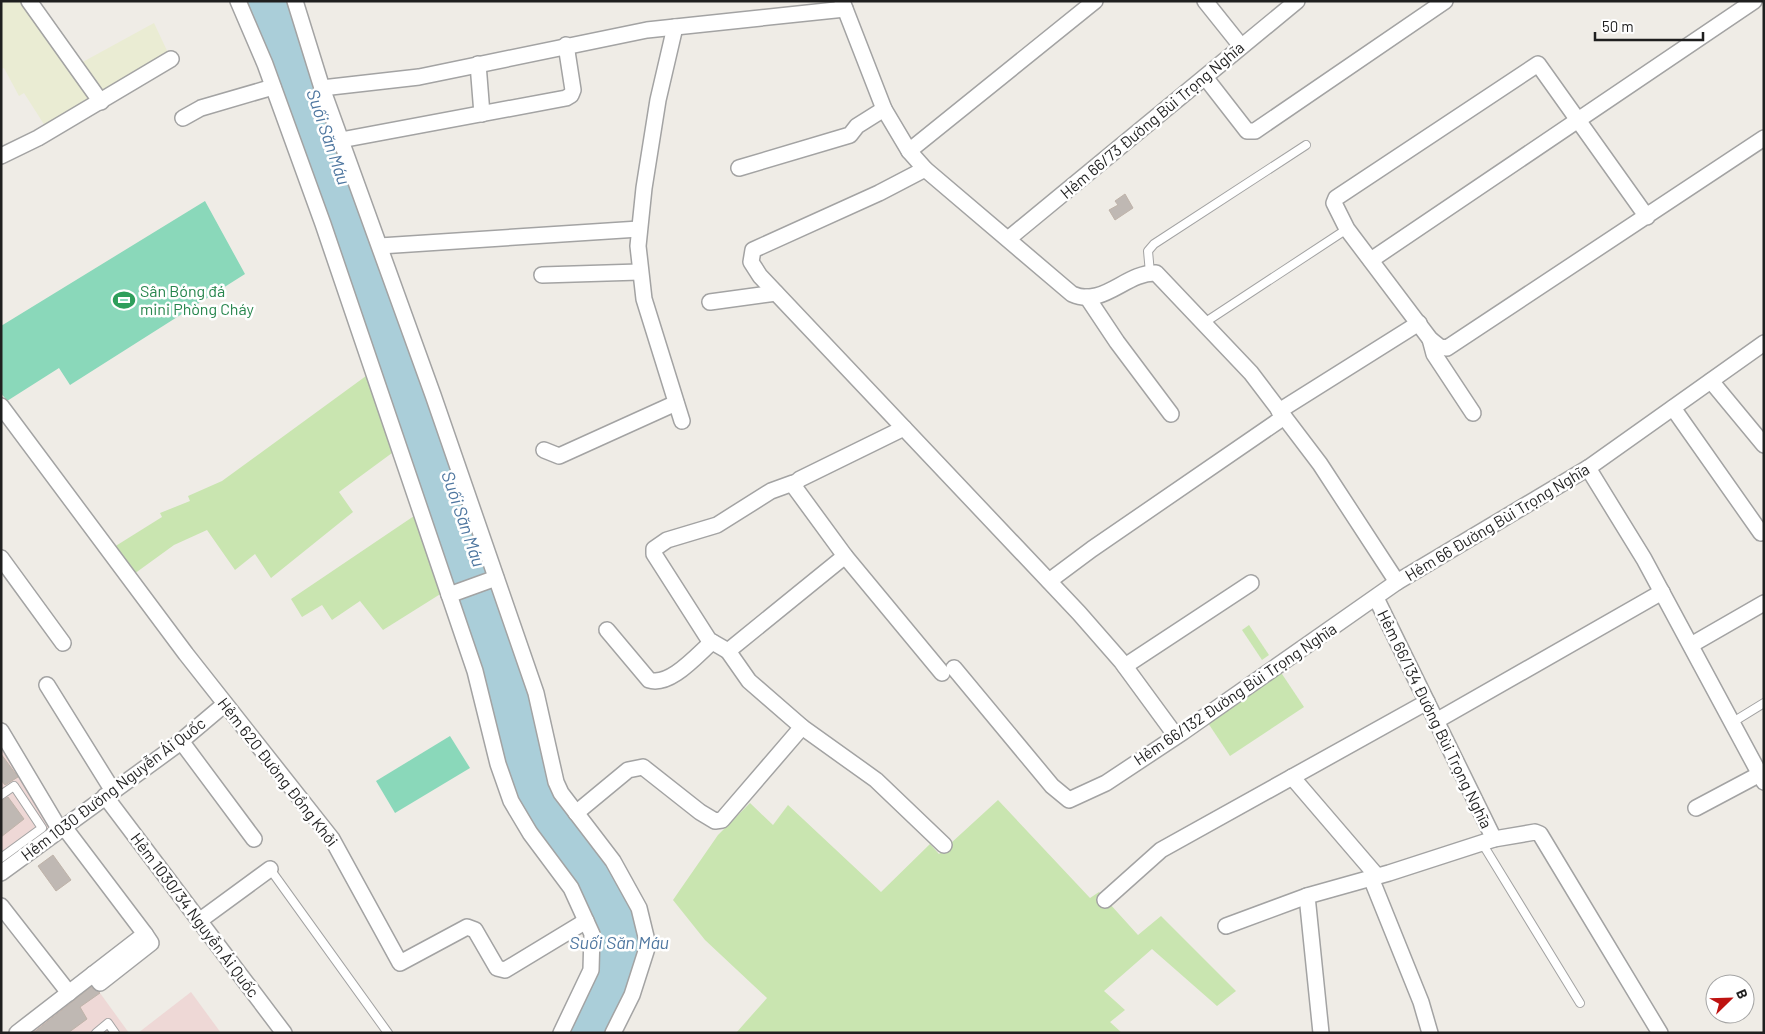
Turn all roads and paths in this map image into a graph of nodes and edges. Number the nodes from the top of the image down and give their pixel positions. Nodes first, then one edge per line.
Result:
1 (30, 1) edge
2 (238, 1) edge
3 (295, 1) edge
4 (1095, 1) edge
5 (1205, 1) edge
6 (1297, 1) edge
7 (1445, 1) edge
8 (1754, 1) edge
9 (844, 5) edge
10 (675, 27) junction
11 (566, 45) junction
12 (1241, 46) junction
13 (171, 59) dead end
14 (478, 64) junction
15 (1205, 77) junction
16 (273, 87) junction
17 (322, 88) junction
18 (101, 102) junction
19 (884, 108) junction
20 (482, 114) junction
21 (183, 118) dead end
22 (1579, 119) junction
23 (1764, 138) edge
24 (341, 140) junction
25 (1306, 145) dead end
26 (909, 151) junction
27 (1, 156) edge
28 (738, 168) dead end
29 (925, 169) junction
30 (1647, 217) junction
31 (639, 229) junction
32 (1347, 229) junction
33 (1008, 239) junction
34 (380, 246) junction
35 (1371, 260) junction
36 (639, 272) junction
37 (1150, 273) junction
38 (542, 275) dead end
39 (776, 293) junction
40 (1087, 297) junction
41 (710, 302) dead end
42 (1204, 322) junction
43 (1419, 323) junction
44 (1430, 339) junction
45 (1764, 343) edge
46 (1711, 381) junction
47 (676, 403) junction
48 (1, 406) edge
49 (1673, 408) junction
50 (1473, 413) dead end
51 (1171, 414) dead end
52 (1282, 414) junction
53 (682, 421) dead end
54 (904, 428) junction
55 (1764, 445) edge
56 (544, 450) dead end
57 (1588, 468) junction
58 (794, 483) junction
59 (1761, 533) dead end
60 (846, 556) junction
61 (1, 558) edge
62 (496, 578) junction
63 (1049, 581) junction
64 (1397, 582) junction
65 (1251, 583) dead end
66 (1662, 592) junction
67 (449, 595) junction
68 (1376, 598) junction
69 (1764, 603) edge
70 (607, 630) dead end
71 (712, 642) junction
72 (63, 643) dead end
73 (1691, 645) junction
74 (728, 651) junction
75 (1125, 666) junction
76 (47, 685) dead end
77 (1427, 702) junction
78 (1764, 703) edge
79 (225, 704) junction
80 (1436, 721) junction
81 (1733, 722) junction
82 (802, 727) junction
83 (1, 731) edge
84 (1176, 736) junction
85 (181, 740) junction
86 (1292, 777) junction
87 (1762, 778) edge
88 (109, 794) junction
89 (1, 795) edge
90 (1696, 808) dead end
91 (576, 813) junction
92 (62, 828) junction
93 (254, 839) dead end
94 (1488, 841) junction
95 (944, 845) dead end
96 (1, 858) edge
97 (270, 869) joint
98 (1, 873) edge
99 (1374, 877) junction
100 (1307, 896) junction
101 (1105, 900) dead end
102 (1, 906) edge
103 (199, 921) junction
104 (586, 922) junction
105 (1226, 926) dead end
106 (69, 993) junction
107 (1580, 1003) dead end
108 (17, 1033) edge
109 (96, 1033) edge
110 (115, 1033) edge
111 (284, 1033) edge
112 (388, 1033) edge
113 (561, 1033) edge
114 (613, 1033) edge
115 (1321, 1033) edge
116 (1430, 1033) edge
117 (1660, 1033) edge

1 - 18 street
2 - 16 street
3 - 17 street
4 - 26 street
5 - 12 street
6 - 12 street, Hẻm 66/73 Đường Bùi Trọng Nghĩa
7 - 15 street
8 - 22 street
9 - 10 street
9 - 19 street
10 - 11 street
10 - 31 street
11 - 14 street
11 - 20 street
12 - 15 street, Hẻm 66/73 Đường Bùi Trọng Nghĩa
13 - 18 street
14 - 17 street
14 - 20 street
15 - 33 street, Hẻm 66/73 Đường Bùi Trọng Nghĩa
16 - 21 street
16 - 67 street
17 - 24 street
18 - 27 street
19 - 26 street
19 - 28 street
20 - 24 street
22 - 30 street
22 - 32 street
22 - 35 street
23 - 30 street
24 - 34 street
25 - 37 lane
26 - 29 street
29 - 33 street
29 - 39 street
30 - 44 street
31 - 34 street
31 - 36 street
32 - 35 street
32 - 42 lane
33 - 40 street
34 - 62 street
35 - 43 street
36 - 38 street
36 - 47 street
37 - 40 street
37 - 42 street, Hẻm 66 Đường Bùi Trọng Nghĩa
39 - 41 street
39 - 54 street
40 - 51 street
42 - 52 street, Hẻm 66 Đường Bùi Trọng Nghĩa
43 - 44 street
43 - 52 street
44 - 50 street
45 - 46 street, Hẻm 66 Đường Bùi Trọng Nghĩa
46 - 49 street, Hẻm 66 Đường Bùi Trọng Nghĩa
46 - 55 street
47 - 53 street
47 - 56 street
48 - 79 street, Hẻm 620 Đường Đồng Khởi
49 - 57 street, Hẻm 66 Đường Bùi Trọng Nghĩa
49 - 59 street
52 - 63 street
52 - 64 street, Hẻm 66 Đường Bùi Trọng Nghĩa
54 - 58 street
54 - 63 street
57 - 64 street, Hẻm 66 Đường Bùi Trọng Nghĩa
57 - 66 street
58 - 60 street
58 - 71 street
60 - 74 street
60 - 84 street, Hẻm 66/132 Đường Bùi Trọng Nghĩa
61 - 72 street
62 - 67 street
62 - 91 street
63 - 75 street
64 - 68 street, Hẻm 66/132 Đường Bùi Trọng Nghĩa
65 - 75 street
66 - 73 street
66 - 80 street
67 - 104 street
68 - 77 street, Hẻm 66/134 Đường Bùi Trọng Nghĩa
68 - 84 street, Hẻm 66/132 Đường Bùi Trọng Nghĩa
69 - 73 street
70 - 71 street
71 - 74 street
73 - 81 street
74 - 82 street
75 - 84 street
76 - 88 street, Hẻm 1030/34 Nguyễn Ái Quốc
77 - 80 street, Hẻm 66/134 Đường Bùi Trọng Nghĩa
77 - 86 street
78 - 81 lane
79 - 85 street, Hẻm 1030 Đường Nguyễn Ái Quốc
79 - 104 street, Hẻm 620 Đường Đồng Khởi
80 - 94 street, Hẻm 66/134 Đường Bùi Trọng Nghĩa
81 - 87 street
82 - 91 street
82 - 95 street
83 - 92 street
85 - 88 street, Hẻm 1030 Đường Nguyễn Ái Quốc
85 - 93 street
86 - 99 street
86 - 101 street
87 - 90 street
88 - 92 street, Hẻm 1030 Đường Nguyễn Ái Quốc
88 - 103 street, Hẻm 1030/34 Nguyễn Ái Quốc
89 - 96 lane
91 - 114 street
92 - 98 street, Hẻm 1030 Đường Nguyễn Ái Quốc
92 - 106 street
94 - 99 street
94 - 107 lane
94 - 117 street
97 - 103 street
97 - 112 lane
99 - 100 street
99 - 116 street
100 - 105 street
100 - 115 street
102 - 106 street
103 - 111 street, Hẻm 1030/34 Nguyễn Ái Quốc
104 - 113 street
106 - 108 street
109 - 110 lane

